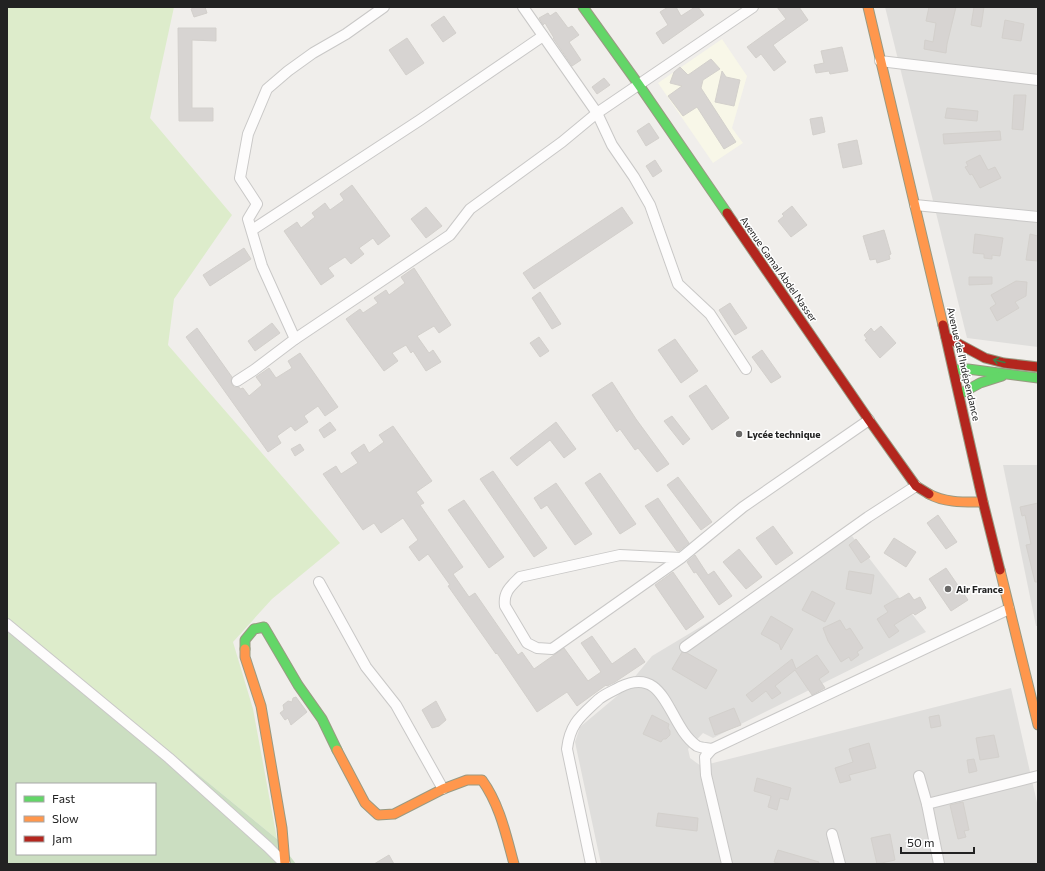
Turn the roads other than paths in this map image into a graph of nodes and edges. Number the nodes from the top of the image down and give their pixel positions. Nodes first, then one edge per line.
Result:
1 (384, 7) edge
2 (523, 7) edge
3 (583, 7) edge
4 (753, 7) edge
5 (868, 7) edge
6 (543, 36) junction
7 (880, 61) junction
8 (1038, 80) edge
9 (639, 85) junction
10 (597, 113) junction
11 (915, 205) junction
12 (1038, 217) edge
13 (252, 230) junction
14 (946, 337) junction
15 (295, 339) junction
16 (1038, 367) edge
17 (746, 368) dead end
18 (954, 370) junction
19 (1006, 375) junction
20 (1038, 378) edge
21 (237, 381) dead end
22 (960, 394) junction
23 (869, 420) junction
24 (916, 486) junction
25 (983, 502) junction
26 (681, 558) junction
27 (319, 582) dead end
28 (1009, 609) junction
29 (7, 624) edge
30 (685, 647) dead end
31 (1034, 696) edge
32 (1038, 725) edge
33 (712, 749) junction
34 (919, 776) dead end
35 (1038, 776) edge
36 (443, 789) junction
37 (927, 804) junction
38 (832, 834) dead end
39 (285, 864) edge
40 (514, 864) edge
41 (591, 864) edge
42 (727, 864) edge
43 (840, 864) edge
44 (939, 864) edge

1 - 13 street
2 - 6 street
3 - 9 street, Avenue Gamal Abdel Nasser
4 - 9 street
5 - 7 street, Avenue de l'Indépendance
6 - 10 street
6 - 13 street
7 - 8 street
7 - 11 street, Avenue de l'Indépendance
9 - 10 street
9 - 23 street, Avenue Gamal Abdel Nasser
10 - 15 street
10 - 17 street
11 - 12 street
11 - 14 street, Avenue de l'Indépendance
13 - 15 street
16 -> 14 street
14 - 18 street, Avenue de l'Indépendance
15 - 21 street
18 - 19 street
18 - 22 street, Avenue de l'Indépendance
19 - 20 street
19 - 22 street
22 - 25 street, Avenue de l'Indépendance
23 - 24 street, Avenue Gamal Abdel Nasser
23 - 26 street
24 - 25 street, Avenue Gamal Abdel Nasser
24 - 30 street
25 - 28 street, Avenue de l'Indépendance
26 - 26 street
27 - 36 street
28 - 31 street, Avenue de l'Indépendance
28 - 33 street
29 - 39 street
31 - 32 street, Avenue de l'Indépendance
33 - 41 street
33 - 42 street
34 - 37 street
35 - 37 street
36 - 39 street
36 - 40 street
37 - 44 street
38 - 43 street

